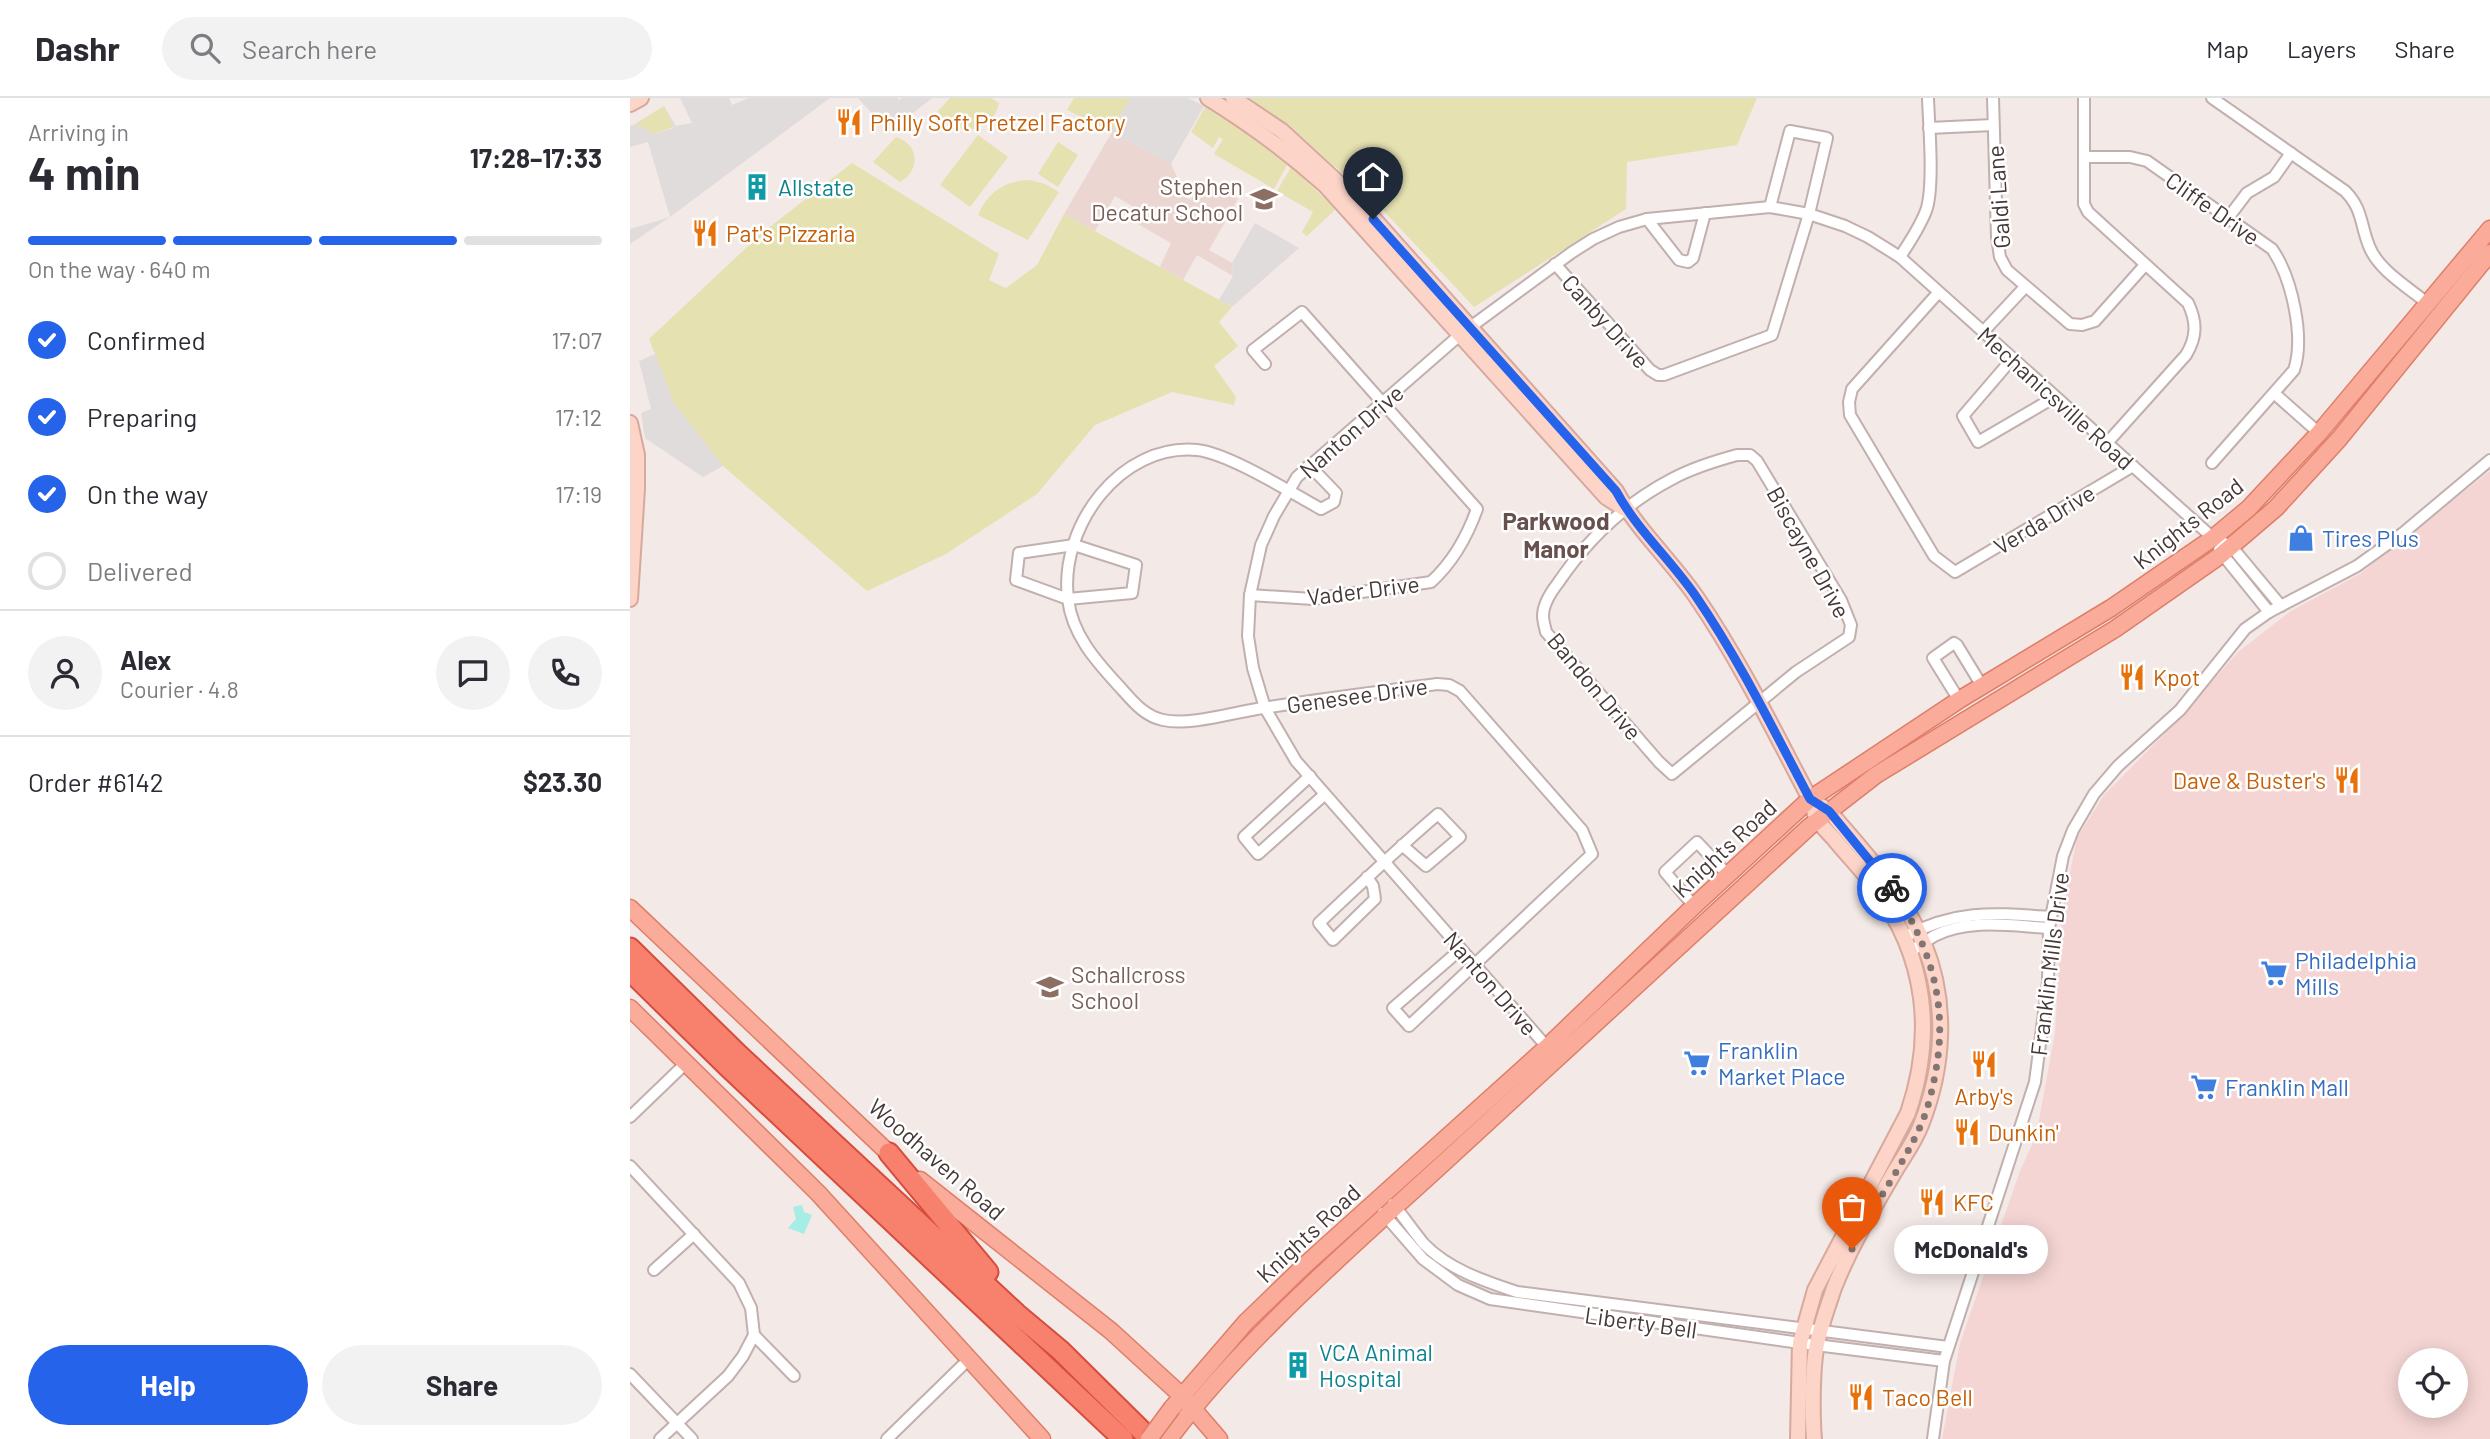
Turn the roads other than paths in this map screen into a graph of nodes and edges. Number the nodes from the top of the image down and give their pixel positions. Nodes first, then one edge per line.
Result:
1 (641, 98) edge
2 (1208, 98) edge
3 (1233, 98) edge
4 (1928, 98) edge
5 (1993, 98) edge
6 (2084, 98) edge
7 (2212, 98) edge
8 (630, 104) edge
9 (1993, 125) junction
10 (1929, 128) junction
11 (2291, 153) junction
12 (2084, 157) junction
13 (1770, 207) junction
14 (1705, 213) junction
15 (1809, 214) junction
16 (2228, 218) junction
17 (1647, 219) junction
18 (2490, 232) edge
19 (2490, 253) edge
20 (1900, 257) junction
21 (1555, 264) junction
22 (2145, 265) junction
23 (2025, 287) junction
24 (1938, 293) junction
25 (2427, 303) junction
26 (1466, 331) junction
27 (1983, 332) junction
28 (2012, 359) junction
29 (1265, 364) dead end
30 (2275, 394) junction
31 (2055, 397) junction
32 (1383, 403) junction
33 (630, 423) edge
34 (2322, 429) junction
35 (2340, 437) junction
36 (2107, 443) junction
37 (1753, 458) joint
38 (2490, 460) edge
39 (2212, 464) dead end
40 (1310, 466) junction
41 (2133, 466) junction
42 (1288, 491) junction
43 (1626, 510) junction
44 (2213, 538) junction
45 (1074, 545) junction
46 (2226, 551) junction
47 (1250, 595) junction
48 (630, 598) edge
49 (1068, 599) junction
50 (2281, 606) junction
51 (2269, 612) junction
52 (1982, 686) junction
53 (1959, 700) junction
54 (1759, 702) junction
55 (1992, 704) junction
56 (1265, 708) junction
57 (1671, 773) joint
58 (1311, 776) junction
59 (1324, 795) junction
60 (1810, 799) junction
61 (1824, 815) junction
62 (1402, 845) junction
63 (1384, 861) junction
64 (1728, 875) junction
65 (1367, 877) junction
66 (1694, 906) junction
67 (630, 908) edge
68 (2050, 923) junction
69 (1914, 940) junction
70 (630, 948) edge
71 (1461, 949) junction
72 (1474, 963) junction
73 (630, 971) edge
74 (630, 1008) edge
75 (1547, 1047) junction
76 (685, 1063) junction
77 (630, 1117) edge
78 (888, 1153) junction
79 (630, 1166) edge
80 (1385, 1205) junction
81 (694, 1234) junction
82 (654, 1270) dead end
83 (754, 1335) junction
84 (1802, 1336) junction
85 (1818, 1339) junction
86 (1948, 1347) junction
87 (1060, 1350) junction
88 (969, 1359) junction
89 (1944, 1362) junction
90 (630, 1374) edge
91 (794, 1376) dead end
92 (1183, 1408) junction
93 (677, 1423) junction
94 (660, 1439) edge
95 (692, 1439) edge
96 (887, 1439) edge
97 (1042, 1439) edge
98 (1123, 1439) edge
99 (1150, 1439) edge
100 (1170, 1439) edge
101 (1219, 1439) edge
102 (1798, 1439) edge
103 (1814, 1439) edge
104 (1933, 1439) edge

1 - 8 street
2 - 26 street
3 - 26 street
4 - 10 street
5 - 9 street, Galdi Lane
6 - 12 street
7 - 11 street
9 - 10 street
9 - 23 street, Galdi Lane
10 - 20 street
11 - 16 street
11 - 25 street
12 - 16 street, Cliffe Drive
12 - 22 street
13 - 14 street, Nanton Drive
13 - 15 street, Nanton Drive
13 - 15 street
14 - 17 street, Nanton Drive
14 - 17 street
15 - 20 street, Nanton Drive
15 - 21 street, Canby Drive
16 - 30 street, Cliffe Drive
17 - 21 street, Nanton Drive
18 - 25 main road, Knights Road
19 - 35 main road, Knights Road
20 - 24 street, Mechanicsville Road
21 - 26 street, Nanton Drive
22 - 23 street, Galdi Lane
22 - 36 street
23 - 27 street
24 - 27 street, Mechanicsville Road
24 - 41 street, Verda Drive
25 - 34 main road, Knights Road
26 - 32 street, Nanton Drive
26 - 43 street
27 - 28 street, Mechanicsville Road
28 - 31 street, Mechanicsville Road
28 - 31 street
29 - 32 street
30 - 34 street
30 - 39 street, Cliffe Drive
31 - 36 street, Mechanicsville Road
32 - 40 street, Nanton Drive
32 - 47 street, Vader Drive
33 - 48 street
34 - 35 main road
34 - 44 main road, Knights Road
35 - 46 main road, Knights Road
36 - 41 street, Mechanicsville Road
37 - 43 street, Bandon Drive
37 - 54 street, Biscayne Drive
38 - 50 street, Franklin Mills Drive
40 - 42 street, Nanton Drive
40 - 42 street
41 - 44 street, Mechanicsville Road
42 - 45 street
42 - 47 street, Nanton Drive
43 - 54 street
43 - 57 street, Bandon Drive
44 - 46 street, Mechanicsville Road
44 - 52 main road, Knights Road
45 - 49 street
45 - 49 street
45 - 49 street
46 - 50 street
46 - 51 street
46 - 55 main road, Knights Road
47 - 56 street, Nanton Drive
49 - 56 street, Genesee Drive
50 - 51 street, Franklin Mills Drive
51 - 68 street, Franklin Mills Drive
52 - 53 main road, Knights Road
52 - 53 street
52 - 55 main road
53 - 60 main road, Knights Road
54 - 57 street, Biscayne Drive
54 - 60 street
55 - 61 main road, Knights Road
56 - 58 street, Nanton Drive
56 - 72 street, Genesee Drive
58 - 59 street, Nanton Drive
58 - 59 street
59 - 63 street, Nanton Drive
60 - 61 street
60 - 64 main road, Knights Road
61 - 69 street
61 - 80 main road, Knights Road
62 - 62 street
62 - 63 street
63 - 65 street
63 - 71 street, Nanton Drive
64 - 66 main road, Knights Road
64 - 66 street
65 - 65 street
66 - 75 main road, Knights Road
67 - 78 main road, Woodhaven Road
68 - 69 street
68 - 86 street, Franklin Mills Drive
69 - 84 street
69 - 85 street
70 - 87 highway
71 - 72 street, Nanton Drive
71 - 72 street
72 - 75 street, Nanton Drive
73 - 98 highway
74 - 76 main road
75 - 80 main road, Knights Road
76 - 77 street
76 - 88 main road
78 - 87 highway
78 - 92 main road, Woodhaven Road
79 - 81 street
80 - 84 street, Liberty Bell
80 - 92 main road, Knights Road
81 - 82 street
81 - 83 street
83 - 91 street
83 - 93 street
84 - 85 street, Liberty Bell
84 - 102 street
85 - 86 street, Liberty Bell
85 - 89 street, Liberty Bell
85 - 103 street
86 - 89 street, Franklin Mills Drive
87 - 99 highway
88 - 96 street
88 - 97 main road
89 - 104 street, Franklin Mills Drive
90 - 93 street
92 - 99 main road, Knights Road, bridge
92 - 100 main road, Knights Road
92 - 101 main road, Woodhaven Road
93 - 94 street
93 - 95 street

